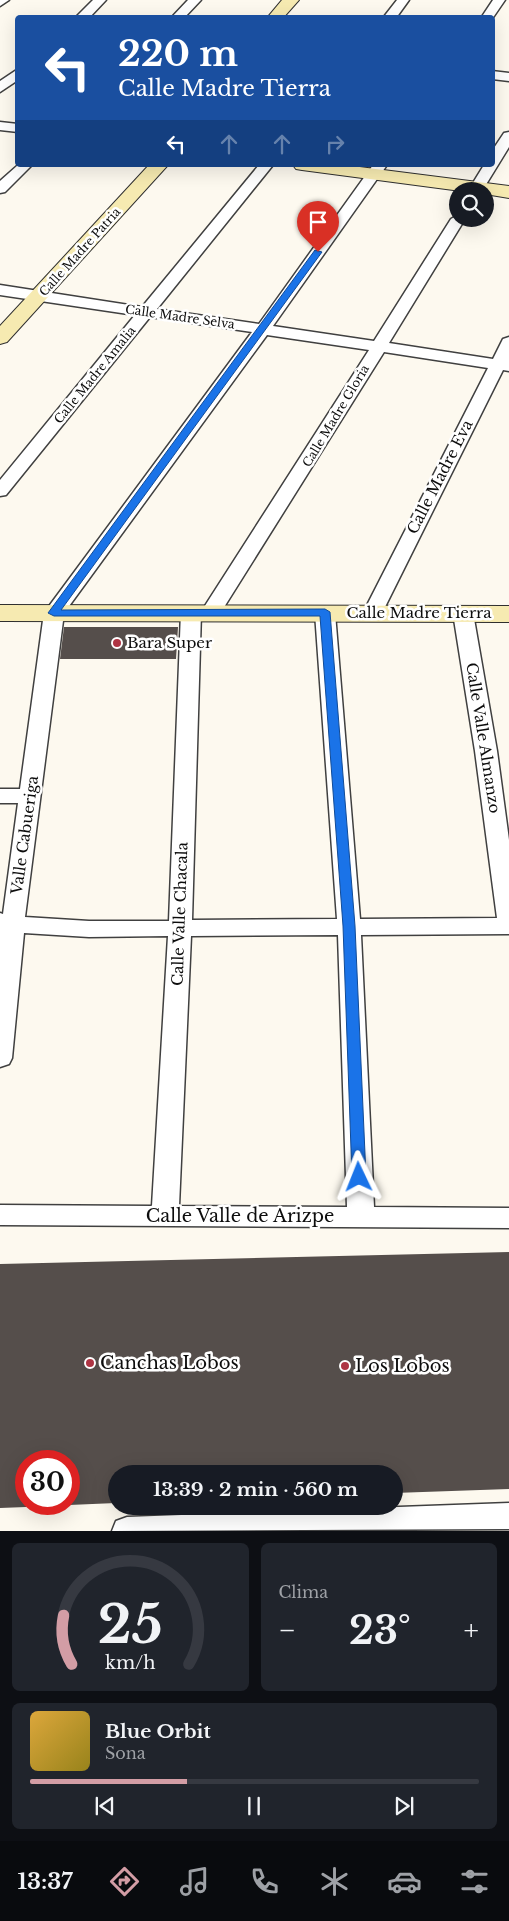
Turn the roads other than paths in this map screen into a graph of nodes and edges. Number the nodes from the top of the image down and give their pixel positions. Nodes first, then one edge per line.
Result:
1 (100, 0) edge
2 (195, 0) edge
3 (291, 0) edge
4 (308, 0) edge
5 (404, 0) edge
6 (500, 0) edge
7 (84, 15) edge
8 (180, 15) edge
9 (277, 15) edge
10 (295, 15) edge
11 (392, 15) edge
12 (489, 15) edge
13 (495, 75) edge
14 (15, 76) edge
15 (509, 77) edge
16 (0, 88) edge
17 (0, 126) edge
18 (15, 128) edge
19 (509, 136) edge
20 (495, 159) edge
21 (23, 167) edge
22 (134, 167) edge
23 (157, 167) edge
24 (264, 167) edge
25 (332, 167) edge
26 (490, 167) edge
27 (376, 170) edge
28 (480, 182) edge
29 (449, 185) edge
30 (0, 189) edge
31 (494, 191) edge
32 (509, 192) edge
33 (453, 227) edge
34 (9, 291) edge
35 (39, 296) junction
36 (0, 311) edge
37 (147, 312) junction
38 (263, 329) junction
39 (0, 338) edge
40 (509, 342) edge
41 (378, 346) junction
42 (503, 366) edge
43 (0, 491) edge
44 (201, 612) junction
45 (325, 612) junction
46 (0, 613) edge
47 (54, 613) junction
48 (373, 613) junction
49 (463, 613) junction
50 (509, 614) edge
51 (0, 796) edge
52 (30, 796) junction
53 (6, 921) edge
54 (509, 924) edge
55 (349, 926) junction
56 (180, 928) junction
57 (0, 1055) edge
58 (0, 1214) edge
59 (165, 1216) junction
60 (361, 1216) junction
61 (509, 1218) edge
62 (509, 1517) edge
63 (287, 1528) edge
64 (127, 1531) edge

1 - 7 street
2 - 8 street
3 - 9 street
4 - 10 street
5 - 11 street
6 - 12 street
13 - 15 street
14 - 16 street
17 - 18 street
19 - 20 street
21 - 30 street
22 - 34 street, Calle Madre Patria
23 - 35 street, Calle Madre Patria
24 - 37 street, Calle Madre Amalia
25 - 27 street
26 - 28 street
27 - 29 street
27 - 38 street
31 - 32 street
33 - 41 street, Calle Madre Gloria
34 - 35 street, Calle Madre Selva
34 - 36 street, Calle Madre Patria
35 - 37 street, Calle Madre Selva
35 - 39 street, Calle Madre Patria
37 - 38 street, Calle Madre Selva
37 - 43 street, Calle Madre Amalia
38 - 41 street, Calle Madre Selva
38 - 47 street
40 - 42 street, Calle Madre Eva
41 - 42 street, Calle Madre Selva
41 - 44 street, Calle Madre Gloria
42 - 48 street, Calle Madre Eva
44 - 45 street, Calle Madre Tierra
44 - 47 street, Calle Madre Tierra
44 - 56 street, Calle Valle Chacala
45 - 48 street, Calle Madre Tierra
45 - 55 street
46 - 47 street, Calle Madre Tierra
47 - 52 street, Valle Cabueriga
48 - 49 street, Calle Madre Tierra
49 - 50 street, Calle Madre Tierra
49 - 54 street, Calle Valle Almanzo
51 - 52 street
52 - 53 street, Valle Cabueriga
53 - 56 street
53 - 57 street, Valle Cabueriga
54 - 55 street
55 - 56 street
55 - 60 street
56 - 59 street, Calle Valle Chacala
58 - 59 street, Calle Valle de Arizpe
59 - 60 street, Calle Valle de Arizpe
60 - 61 street, Calle Valle de Arizpe
62 - 63 street
63 - 64 street

